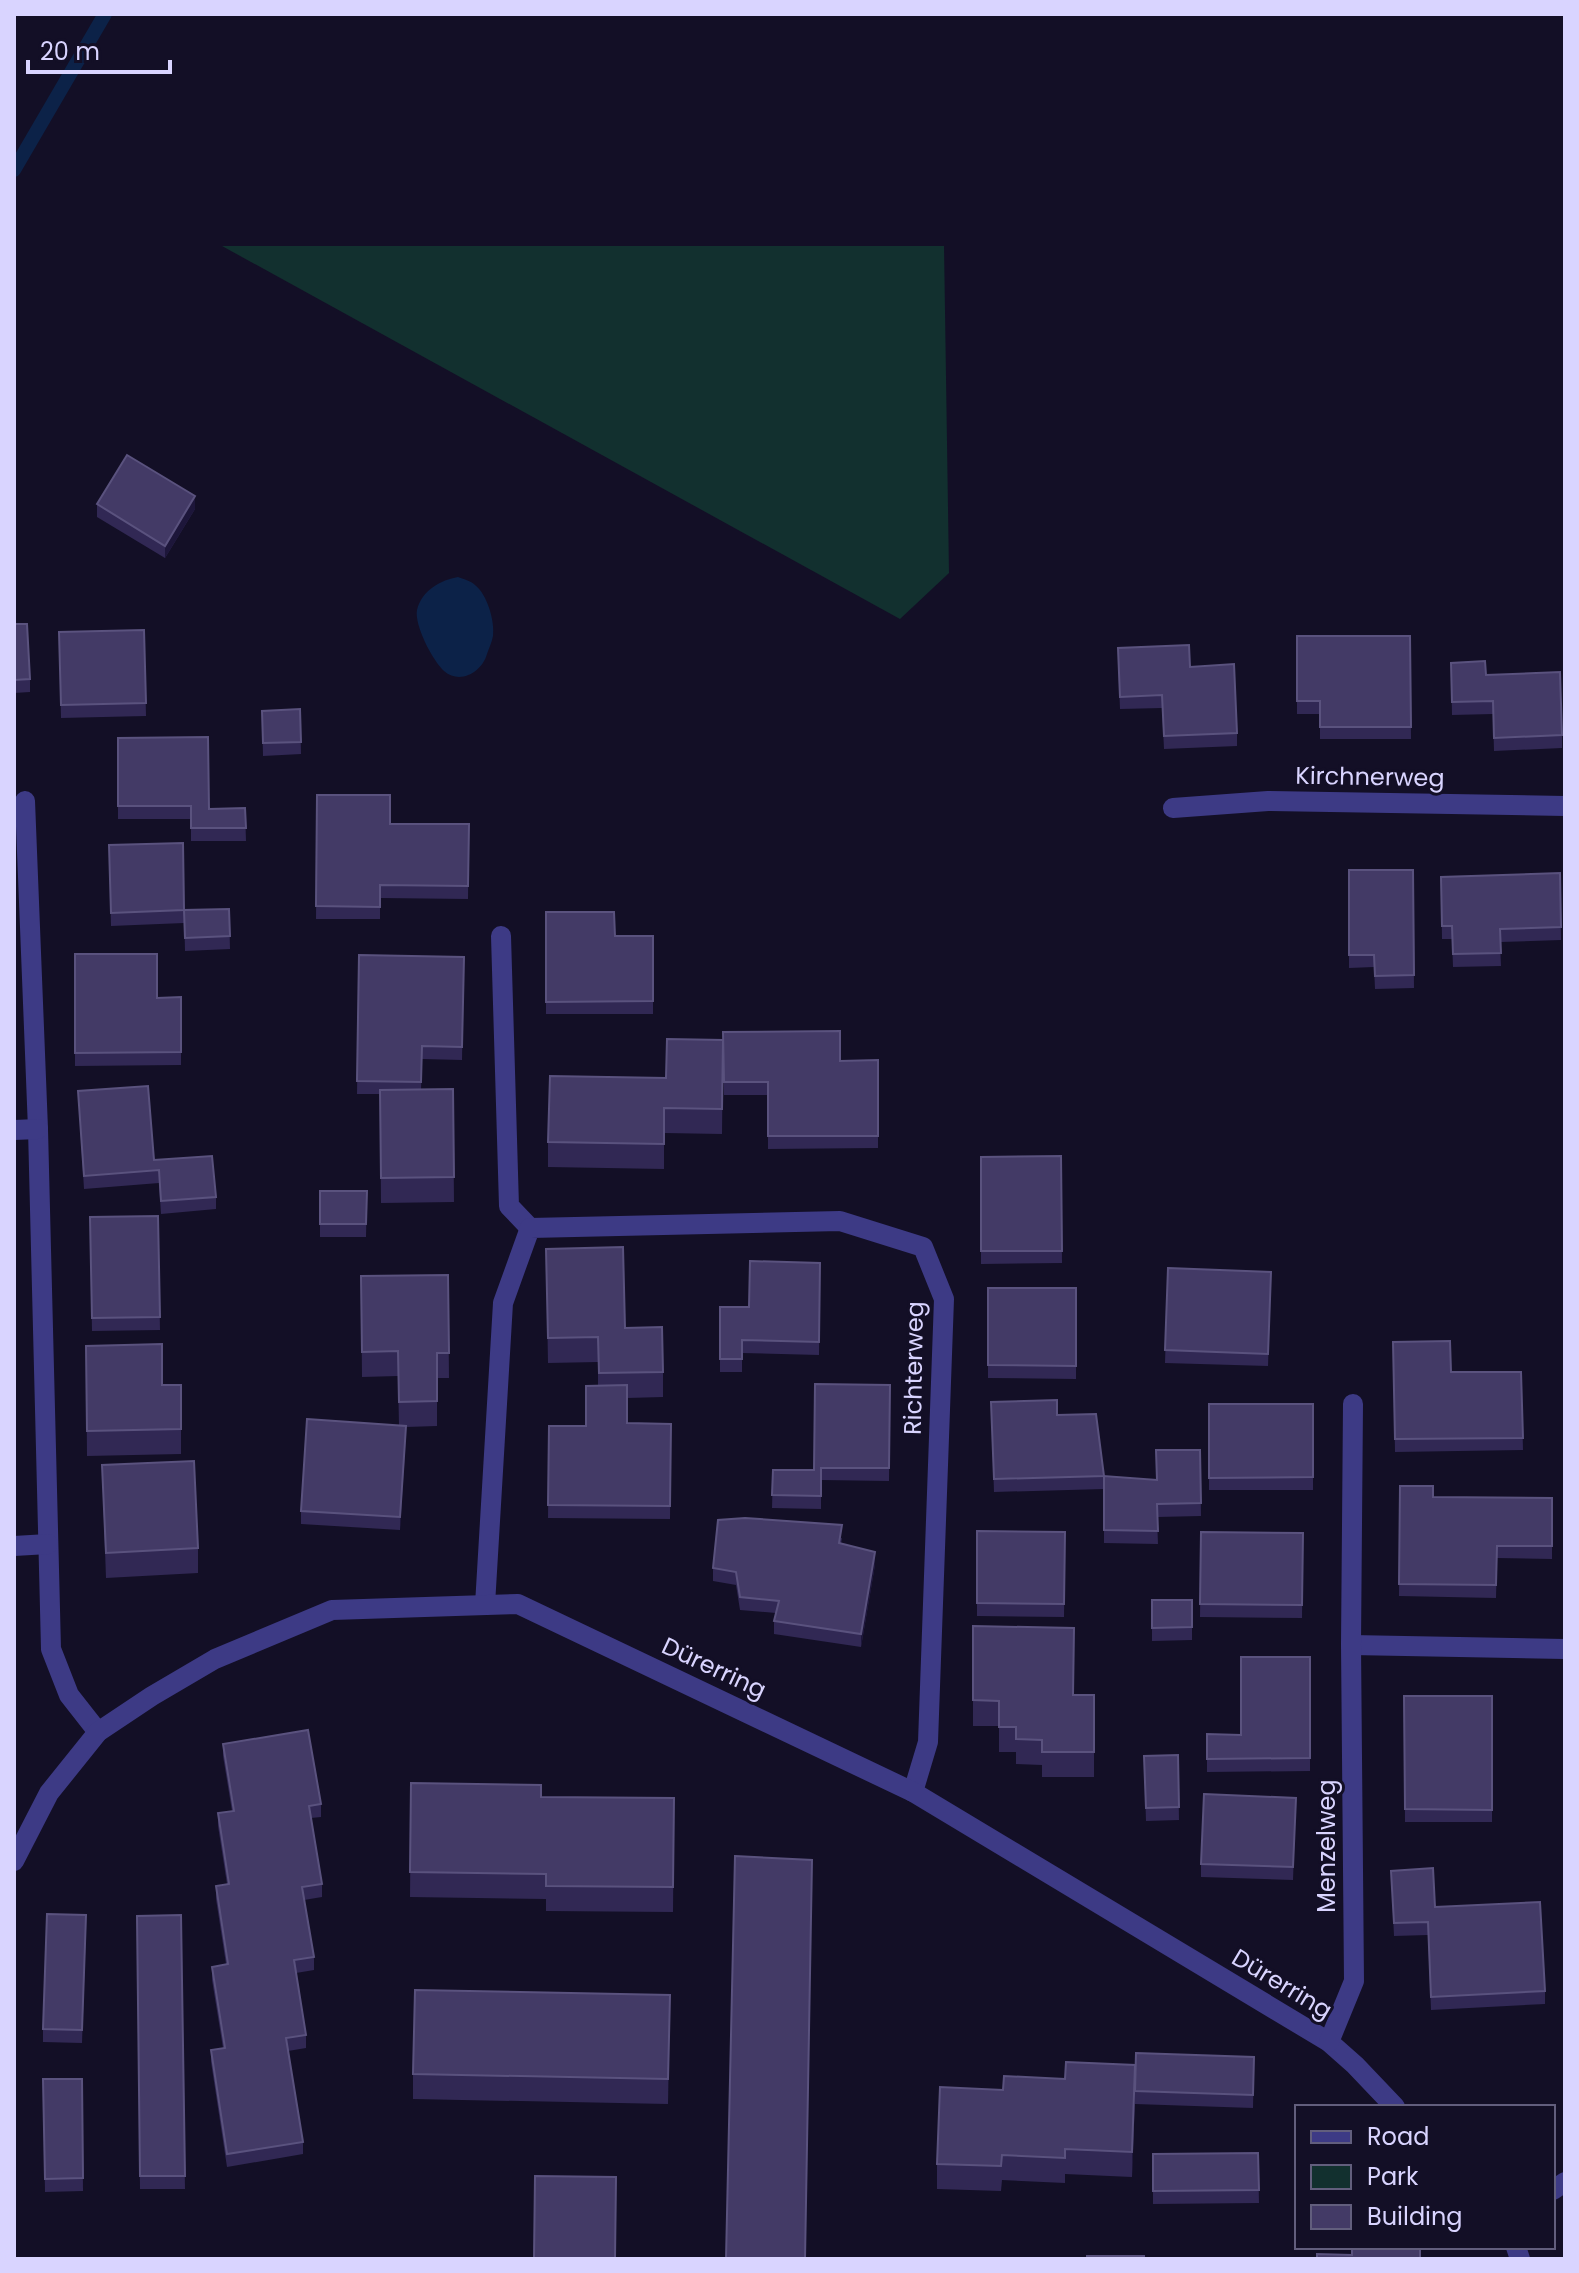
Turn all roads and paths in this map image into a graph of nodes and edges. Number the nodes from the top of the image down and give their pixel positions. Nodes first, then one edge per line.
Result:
1 (25, 801) dead end
2 (1565, 806) edge
3 (1173, 808) dead end
4 (501, 936) dead end
5 (38, 1129) junction
6 (14, 1130) edge
7 (530, 1228) junction
8 (1353, 1404) dead end
9 (48, 1544) junction
10 (14, 1546) edge
11 (485, 1605) junction
12 (1351, 1645) junction
13 (1565, 1649) edge
14 (98, 1732) junction
15 (913, 1792) junction
16 (14, 1861) edge
17 (1329, 2042) junction
18 (1393, 2105) edge

1 - 5 street
2 - 3 street, Kirchnerweg
4 - 7 street
5 - 6 street
5 - 9 street
7 - 11 street
7 - 15 street, Richterweg
8 - 12 street, Menzelweg
9 - 10 street
9 - 14 street
11 - 14 street, Dürerring
11 - 15 street, Dürerring
12 - 13 street
12 - 17 street, Menzelweg
14 - 16 street, Dürerring
15 - 17 street, Dürerring
17 - 18 street, Dürerring

